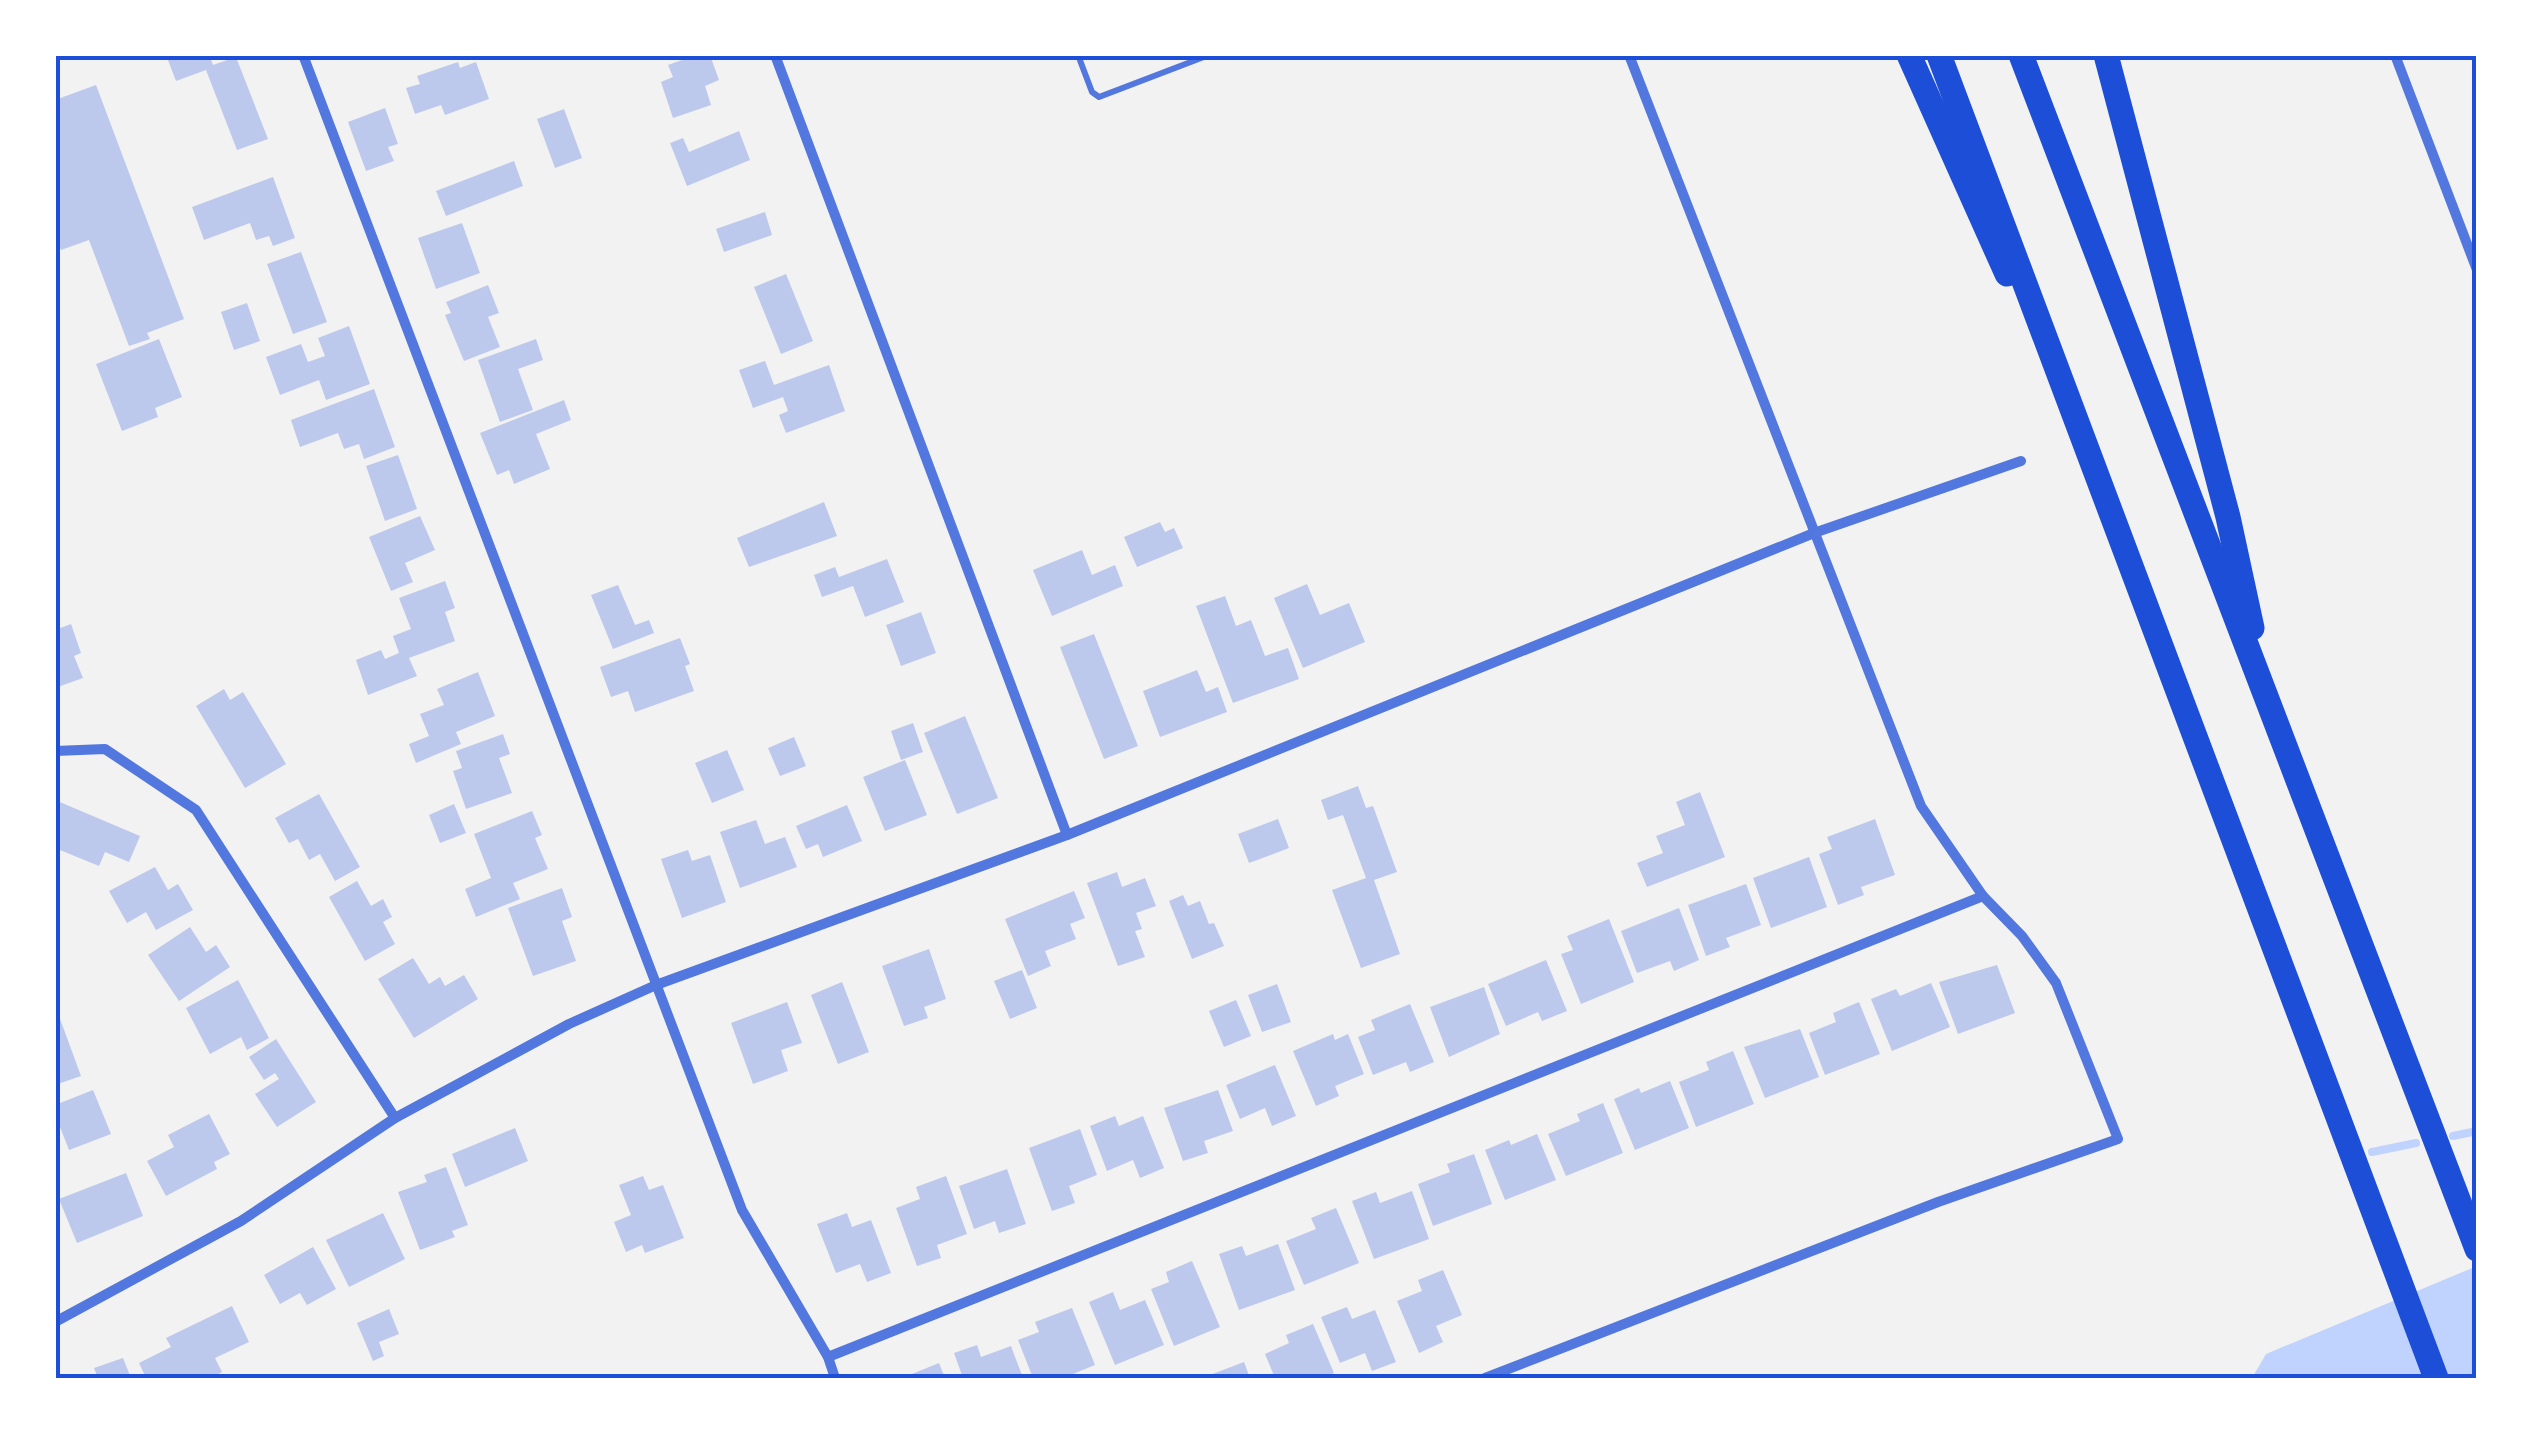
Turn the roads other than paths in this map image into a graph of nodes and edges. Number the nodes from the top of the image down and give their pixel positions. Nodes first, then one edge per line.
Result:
1 (303, 55) edge
2 (776, 55) edge
3 (1078, 55) edge
4 (1209, 55) edge
5 (1629, 55) edge
6 (1909, 55) edge
7 (1939, 55) edge
8 (2021, 55) edge
9 (2106, 55) edge
10 (2395, 55) edge
11 (2477, 270) edge
12 (2078, 418) junction
13 (2021, 462) dead end
14 (1814, 533) junction
15 (2268, 707) junction
16 (55, 751) edge
17 (1066, 835) junction
18 (1983, 896) junction
19 (656, 986) junction
20 (394, 1118) junction
21 (2477, 1249) edge
22 (55, 1322) edge
23 (828, 1357) junction
24 (836, 1378) edge
25 (1484, 1378) edge
26 (2436, 1378) edge

1 - 19 street
2 - 17 street
3 - 4 lane
5 - 14 street
6 - 12 highway
7 - 12 highway
8 - 15 highway
9 - 15 highway
10 - 11 street
12 - 26 highway
13 - 14 street
14 - 17 street
14 - 18 street
15 - 21 highway
16 - 20 street
17 - 19 street
18 - 23 street
18 - 25 street
19 - 20 street
19 - 23 street
20 - 22 street
23 - 24 street

